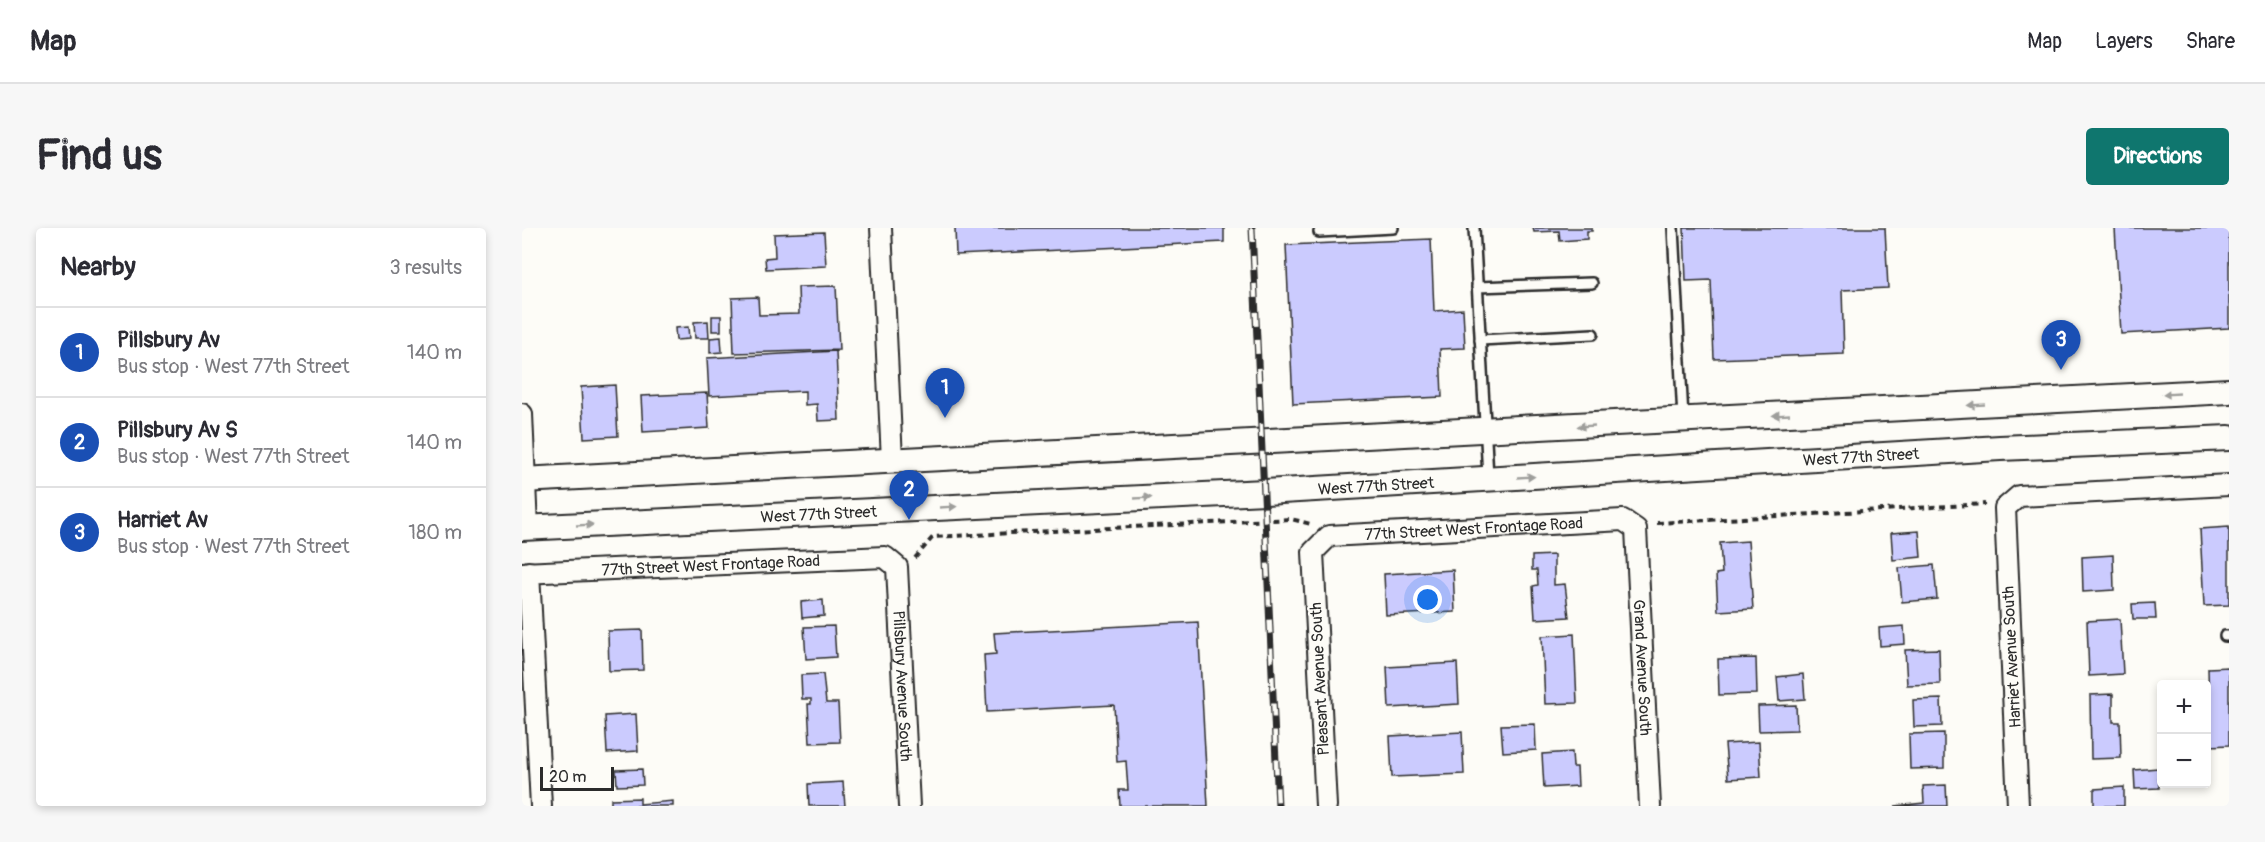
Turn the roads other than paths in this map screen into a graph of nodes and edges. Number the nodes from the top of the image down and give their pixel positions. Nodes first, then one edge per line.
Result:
1 (881, 228) edge
2 (1393, 228) edge
3 (1474, 228) edge
4 (1673, 228) edge
5 (1319, 232) dead end
6 (1592, 283) dead end
7 (1477, 287) junction
8 (1593, 334) dead end
9 (1480, 340) junction
10 (2229, 391) edge
11 (522, 414) edge
12 (1683, 420) junction
13 (1485, 431) junction
14 (2229, 438) edge
15 (892, 460) junction
16 (1488, 479) junction
17 (523, 480) edge
18 (2229, 485) edge
19 (524, 528) edge
20 (1636, 529) joint
21 (1313, 552) joint
22 (897, 567) joint
23 (526, 573) edge
24 (541, 806) edge
25 (909, 806) edge
26 (1326, 806) edge
27 (1650, 806) edge
28 (2018, 806) edge

1 - 15 street
2 - 5 lane
3 - 7 lane
4 - 12 lane
6 - 7 lane
7 - 9 lane
8 - 9 lane
9 - 13 lane
10 -> 12 street
11 - 17 street
12 -> 13 street
13 - 15 street
13 - 16 lane
16 -> 14 street, West 77th Street
15 - 17 street
19 -> 16 street, West 77th Street
17 - 19 street
18 - 28 street, Harriet Avenue South
20 - 21 street, 77th Street West Frontage Road
20 - 27 street, Grand Avenue South
21 - 26 street, Pleasant Avenue South
22 - 23 street, 77th Street West Frontage Road
22 - 25 street, Pillsbury Avenue South
23 - 24 street

